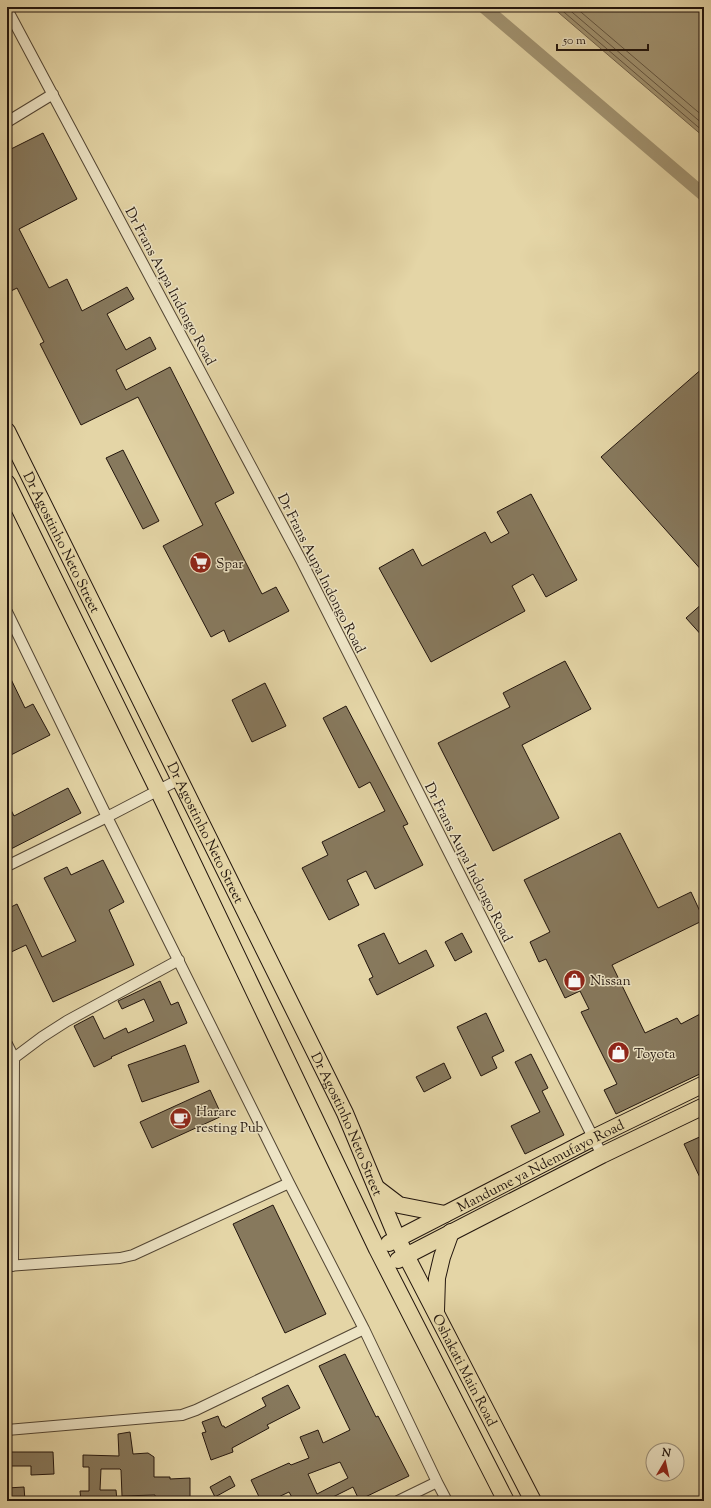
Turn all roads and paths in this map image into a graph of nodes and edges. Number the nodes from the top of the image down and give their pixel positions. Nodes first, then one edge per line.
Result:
1 (7, 9) edge
2 (53, 94) junction
3 (7, 122) edge
4 (7, 431) edge
5 (7, 484) edge
6 (7, 612) edge
7 (180, 779) junction
8 (158, 790) junction
9 (107, 817) junction
10 (7, 866) edge
11 (179, 960) junction
12 (7, 1044) edge
13 (14, 1058) junction
14 (704, 1084) edge
15 (704, 1106) edge
16 (593, 1138) junction
17 (602, 1155) junction
18 (289, 1183) junction
19 (376, 1188) junction
20 (445, 1214) junction
21 (451, 1232) junction
22 (397, 1238) junction
23 (377, 1249) junction
24 (406, 1255) junction
25 (10, 1266) edge
26 (386, 1266) junction
27 (436, 1314) junction
28 (364, 1329) junction
29 (7, 1430) edge
30 (437, 1482) junction
31 (398, 1501) edge
32 (447, 1501) edge
33 (506, 1501) edge
34 (533, 1501) edge

1 - 2 street, Dr Frans Aupa Indongo Road
2 - 3 street
2 - 16 street, Dr Frans Aupa Indongo Road
4 - 7 main road, Dr Agostinho Neto Street
5 - 8 main road, Dr Agostinho Neto Street
6 - 9 street
7 - 8 street
7 - 19 main road, Dr Agostinho Neto Street
8 - 9 street
8 - 23 main road, Dr Agostinho Neto Street
9 - 10 street
9 - 11 street
11 - 13 street
11 - 18 street
12 - 13 street
13 - 25 street
14 - 16 main road, Mandume ya Ndemufayo Road
15 - 17 main road, Mandume ya Ndemufayo Road
16 - 17 street, Dr Frans Aupa Indongo Road
16 - 20 main road, Mandume ya Ndemufayo Road
17 - 21 main road, Mandume ya Ndemufayo Road
18 - 25 street
18 - 28 street
19 - 20 main road
19 - 22 main road, Dr Agostinho Neto Street
20 - 22 main road, Mandume ya Ndemufayo Road
21 - 24 main road, Mandume ya Ndemufayo Road
21 - 27 main road
22 - 23 main road, Mandume ya Ndemufayo Road
22 - 24 main road, Oshakati Main Road
23 - 26 main road, Oshakati Main Road
24 - 26 main road, Mandume ya Ndemufayo Road
24 - 27 main road, Oshakati Main Road
26 - 33 main road, Oshakati Main Road
27 - 34 main road, Oshakati Main Road
28 - 29 street
28 - 30 street
30 - 31 street
30 - 32 street

